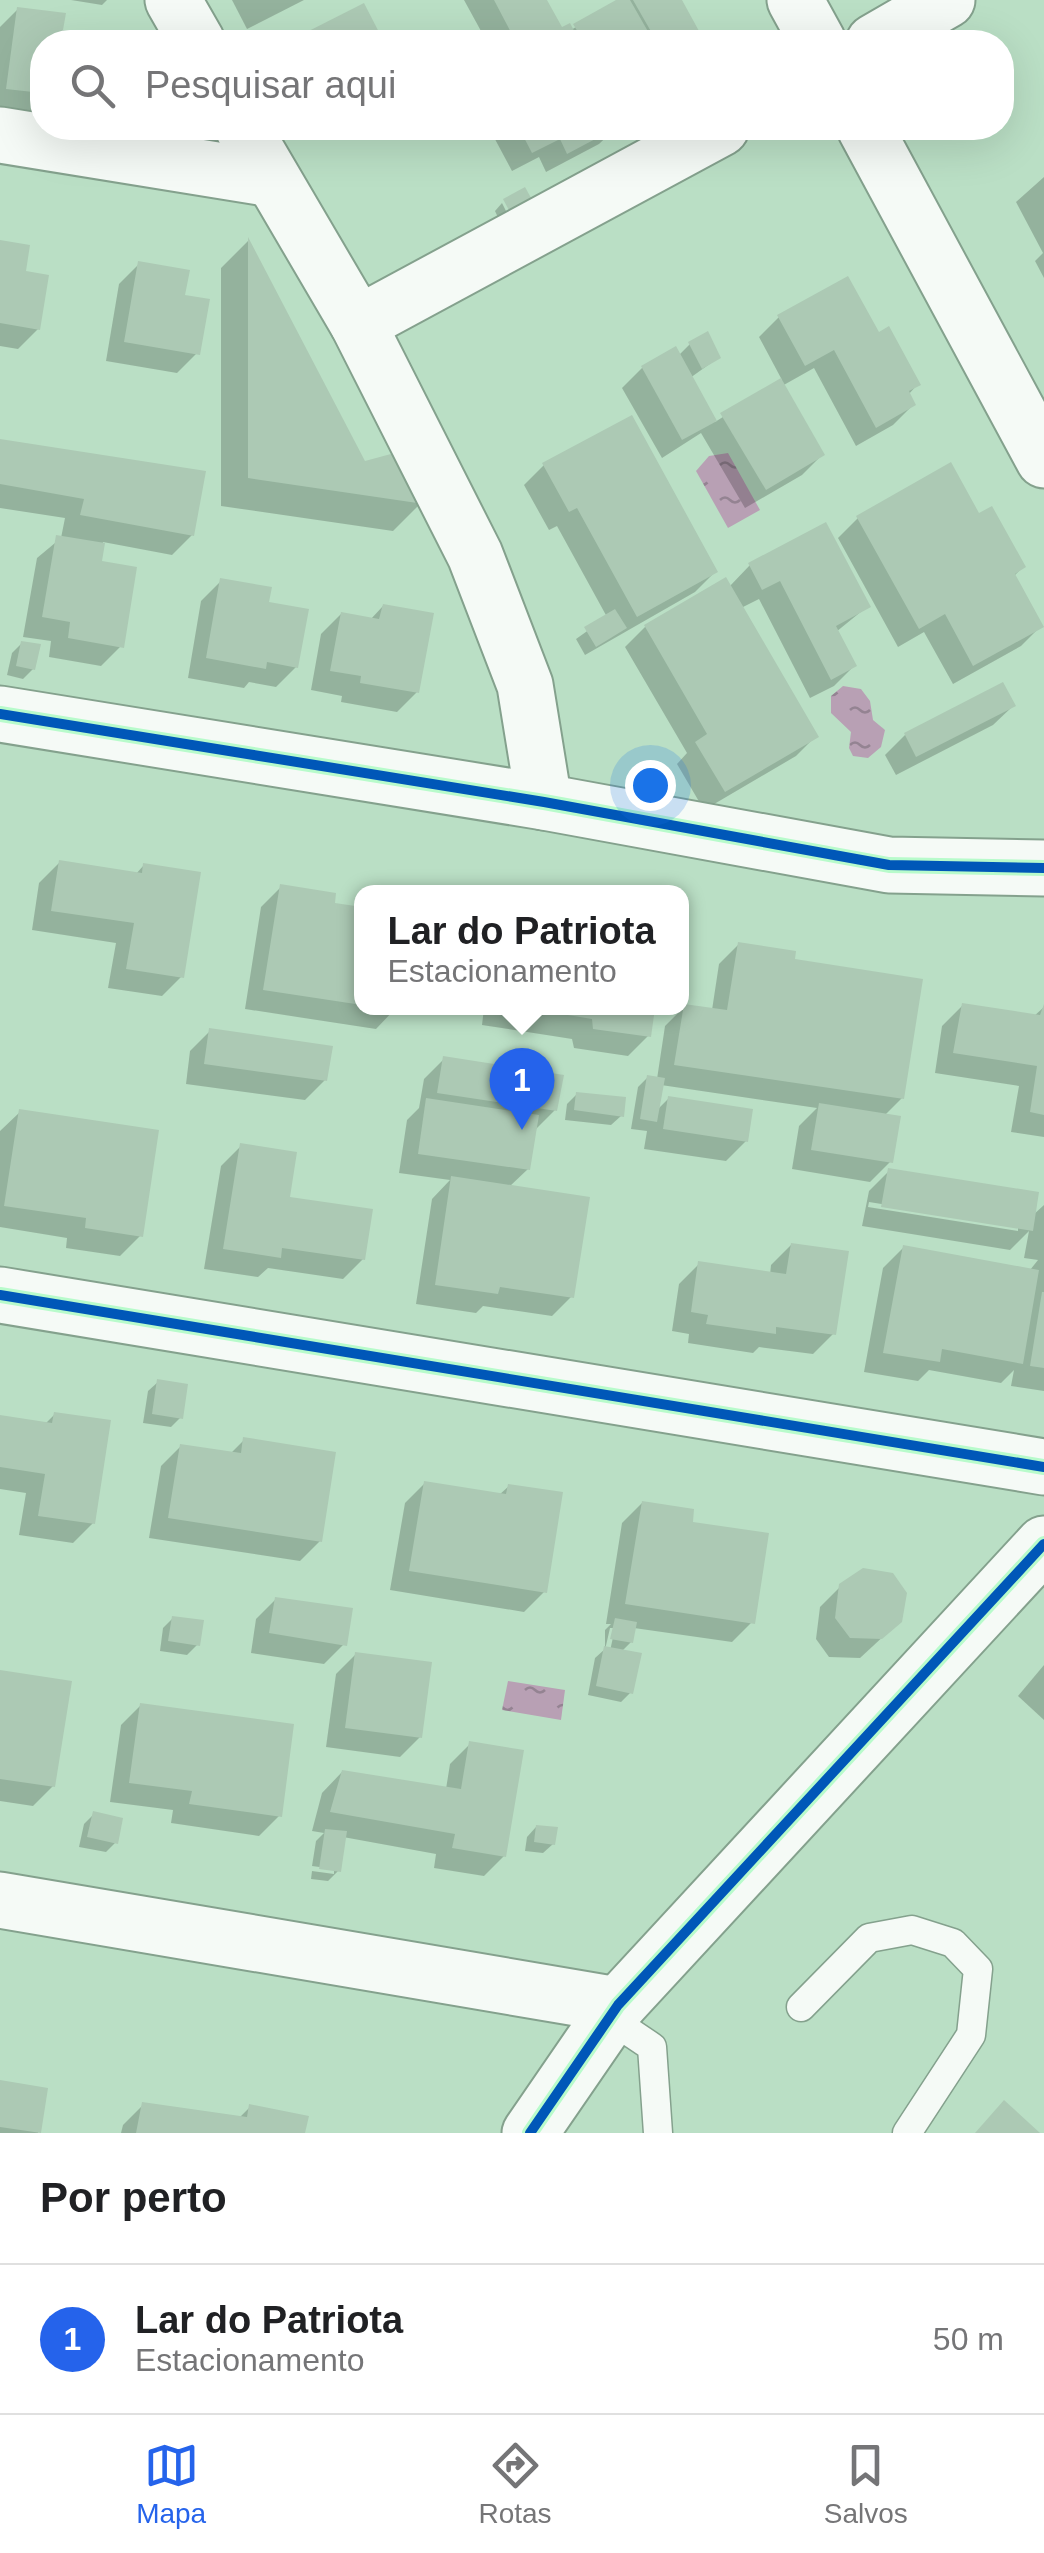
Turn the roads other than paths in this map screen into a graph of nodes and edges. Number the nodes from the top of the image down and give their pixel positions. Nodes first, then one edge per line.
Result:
1 (173, 0) edge
2 (795, 0) edge
3 (947, 0) edge
4 (189, 30) edge
5 (811, 30) edge
6 (895, 30) edge
7 (0, 135) edge
8 (30, 140) edge
9 (31, 140) edge
10 (251, 140) edge
11 (699, 140) edge
12 (871, 140) edge
13 (272, 179) junction
14 (358, 324) junction
15 (1044, 460) edge
16 (0, 714) edge
17 (544, 802) junction
18 (1044, 868) edge
19 (0, 1294) edge
20 (1044, 1467) edge
21 (1044, 1544) edge
22 (0, 1900) edge
23 (800, 2006) dead end
24 (614, 2012) junction
25 (530, 2133) edge
26 (658, 2133) edge
27 (907, 2133) edge

1 - 4 street
2 - 5 street
3 - 6 street
7 - 8 street
9 - 13 street
10 - 13 street
11 - 14 street
12 - 15 street
13 - 14 street
14 - 17 street
16 - 17 street
17 - 18 street
19 - 20 street
21 - 24 street
22 - 24 street
23 - 27 lane
24 - 25 street
24 - 26 lane

